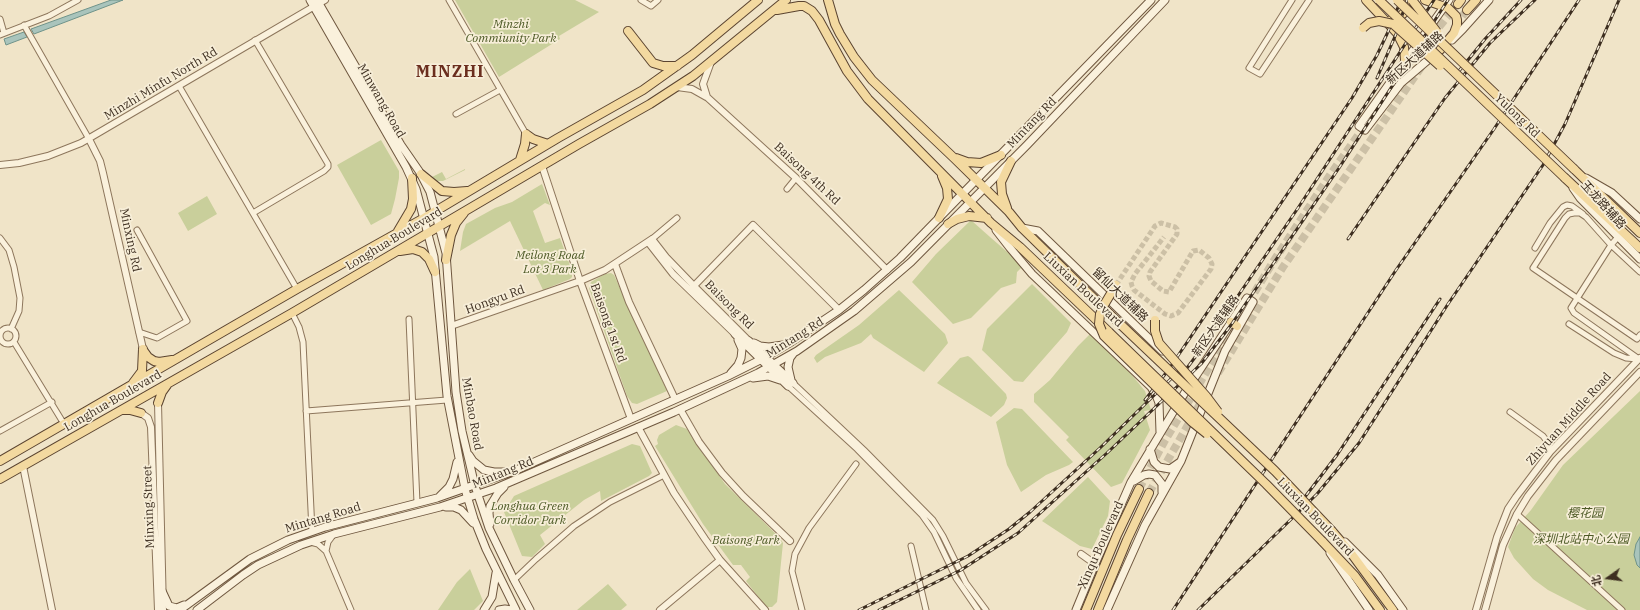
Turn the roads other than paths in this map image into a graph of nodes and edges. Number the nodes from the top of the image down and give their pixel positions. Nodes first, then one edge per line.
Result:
1 (78, 0) edge
2 (449, 0) edge
3 (641, 0) edge
4 (658, 0) edge
5 (746, 0) edge
6 (758, 0) edge
7 (786, 0) edge
8 (828, 0) edge
9 (1151, 0) edge
10 (1165, 0) edge
11 (1292, 0) edge
12 (1309, 0) edge
13 (1366, 0) edge
14 (1380, 0) edge
15 (1397, 0) edge
16 (1406, 0) edge
17 (1412, 0) edge
18 (1425, 0) edge
19 (1476, 0) edge
20 (1489, 0) edge
21 (317, 2) edge
22 (1446, 3) edge
23 (1467, 10) tunnel mouth
24 (771, 12) junction
25 (740, 15) junction
26 (1382, 16) junction
27 (0, 19) edge
28 (835, 24) junction
29 (25, 27) junction
30 (823, 28) junction
31 (1363, 28) dead end
32 (628, 31) dead end
33 (2, 34) edge
34 (255, 40) junction
35 (1440, 50) junction
36 (1405, 60) junction
37 (711, 62) junction
38 (678, 65) junction
39 (1475, 74) junction
40 (179, 86) junction
41 (677, 87) junction
42 (500, 90) junction
43 (708, 98) junction
44 (456, 114) dead end
45 (1502, 118) junction
46 (526, 134) junction
47 (1019, 137) junction
48 (89, 139) junction
49 (548, 144) junction
50 (1027, 145) junction
51 (1001, 155) junction
52 (954, 158) junction
53 (520, 160) junction
54 (1011, 161) junction
55 (0, 165) edge
56 (542, 166) junction
57 (934, 166) junction
58 (1577, 172) junction
59 (421, 174) junction
60 (412, 178) junction
61 (796, 178) junction
62 (976, 180) junction
63 (1567, 180) junction
64 (984, 187) junction
65 (787, 189) dead end
66 (470, 190) junction
67 (963, 193) junction
68 (971, 201) junction
69 (468, 210) junction
70 (435, 211) junction
71 (1009, 212) junction
72 (253, 213) junction
73 (1586, 217) junction
74 (424, 218) junction
75 (677, 218) dead end
76 (939, 218) junction
77 (1640, 219) edge
78 (989, 221) junction
79 (948, 224) junction
80 (439, 226) junction
81 (1022, 228) junction
82 (137, 230) dead end
83 (428, 232) junction
84 (396, 233) junction
85 (1640, 233) edge
86 (1618, 237) junction
87 (0, 238) edge
88 (650, 241) junction
89 (1611, 245) junction
90 (1535, 248) dead end
91 (1640, 248) edge
92 (395, 252) junction
93 (1640, 258) edge
94 (446, 260) junction
95 (614, 264) junction
96 (887, 270) junction
97 (435, 272) junction
98 (1640, 272) edge
99 (580, 281) junction
100 (1116, 285) tunnel mouth
101 (692, 288) junction
102 (297, 289) junction
103 (1576, 298) junction
104 (839, 310) junction
105 (292, 314) junction
106 (408, 319) dead end
107 (1155, 320) dead end
108 (1569, 324) dead end
109 (452, 326) junction
110 (11, 329) junction
111 (139, 332) junction
112 (735, 334) junction
113 (1640, 335) edge
114 (1, 341) edge
115 (749, 341) junction
116 (793, 341) junction
117 (14, 342) junction
118 (142, 349) junction
119 (795, 352) junction
120 (1640, 358) edge
121 (177, 359) junction
122 (763, 359) junction
123 (771, 366) junction
124 (1201, 368) junction
125 (1640, 372) edge
126 (728, 376) junction
127 (172, 381) junction
128 (740, 382) junction
129 (791, 384) junction
130 (130, 387) junction
131 (675, 399) junction
132 (447, 400) junction
133 (52, 402) junction
134 (412, 402) junction
135 (158, 403) joint
136 (680, 409) junction
137 (306, 410) junction
138 (118, 412) junction
139 (1510, 412) dead end
140 (141, 413) joint
141 (631, 419) junction
142 (64, 424) junction
143 (638, 427) junction
144 (1231, 429) junction
145 (0, 431) edge
146 (1160, 432) junction
147 (1150, 449) junction
148 (467, 452) junction
149 (1550, 452) junction
150 (1233, 454) junction
151 (458, 456) junction
152 (0, 461) edge
153 (1181, 461) junction
154 (856, 464) dead end
155 (23, 466) junction
156 (514, 471) junction
157 (664, 475) junction
158 (0, 479) edge
159 (1131, 482) junction
160 (508, 484) junction
161 (475, 486) junction
162 (465, 489) junction
163 (1139, 489) tunnel mouth
164 (1149, 493) tunnel mouth
165 (477, 495) junction
166 (437, 498) junction
167 (467, 498) junction
168 (1160, 498) junction
169 (417, 503) junction
170 (440, 507) junction
171 (1517, 514) junction
172 (478, 529) junction
173 (312, 531) junction
174 (1334, 533) junction
175 (334, 534) junction
176 (493, 536) junction
177 (790, 541) dead end
178 (1322, 541) junction
179 (310, 542) junction
180 (911, 546) dead end
181 (326, 551) junction
182 (1081, 554) dead end
183 (720, 560) junction
184 (1095, 564) junction
185 (496, 570) junction
186 (514, 580) junction
187 (162, 591) junction
188 (188, 604) junction
189 (52, 610) edge
190 (158, 610) edge
191 (163, 610) edge
192 (180, 610) edge
193 (197, 610) edge
194 (351, 610) edge
195 (484, 610) edge
196 (499, 610) edge
197 (512, 610) edge
198 (516, 610) edge
199 (530, 610) edge
200 (660, 610) edge
201 (764, 610) edge
202 (802, 610) edge
203 (926, 610) edge
204 (978, 610) edge
205 (986, 610) edge
206 (1076, 610) edge
207 (1086, 610) edge
208 (1098, 610) edge
209 (1107, 610) edge
210 (1369, 610) edge
211 (1380, 610) edge
212 (1393, 610) edge
213 (1403, 610) edge
214 (1476, 610) edge
215 (1484, 610) edge
216 (1622, 610) edge

1 - 29 street
2 - 42 street
3 - 4 street
5 - 25 main road
6 - 25 main road, Longhua Boulevard
7 - 24 main road, Longhua Boulevard
8 - 28 main road, Liuxian Boulevard
9 - 47 main road, Mintang Rd
10 - 50 main road, Mintang Rd
11 - 12 street
13 - 26 main road
14 - 45 main road, Yulong Rd, bridge
15 - 39 main road, Yulong Rd, bridge
16 - 26 main road
17 - 39 main road, bridge
18 - 22 main road
19 - 23 main road
20 - 35 main road, 新区大道辅路
21 - 34 street, Minzhi Minfu North Rd
21 - 59 main road
21 - 60 main road, Minwang Road
22 - 35 main road
22 - 36 main road
24 - 30 main road, Liuxian Boulevard
24 - 37 main road, Longhua Boulevard
25 - 38 main road, Longhua Boulevard
26 - 36 main road
27 - 33 street
28 - 30 main road
28 - 52 main road, Liuxian Boulevard
29 - 33 street
29 - 48 street
30 - 57 main road, Liuxian Boulevard
31 - 45 main road, bridge
32 - 38 main road
34 - 40 street, Minzhi Minfu North Rd
34 - 72 street
35 - 36 main road, 新区大道辅路
37 - 41 main road, Longhua Boulevard
37 - 43 street
38 - 49 main road, Longhua Boulevard
39 - 58 main road, Yulong Rd, bridge
40 - 48 street, Minzhi Minfu North Rd
40 - 72 street
41 - 43 street, Baisong 4th Rd
41 - 56 main road, Longhua Boulevard
42 - 44 street
42 - 46 street
43 - 61 street, Baisong 4th Rd
45 - 63 main road, Yulong Rd, bridge
46 - 49 main road
46 - 53 main road
47 - 50 main road
47 - 51 main road, Mintang Rd
48 - 55 street, Minzhi Minfu North Rd
48 - 111 street, Minxing Rd
49 - 53 main road, Longhua Boulevard
50 - 54 main road, Mintang Rd
51 - 52 main road
51 - 62 main road, Mintang Rd
52 - 62 main road, Liuxian Boulevard
53 - 66 main road, Longhua Boulevard
54 - 64 main road, Mintang Rd
54 - 71 main road
56 - 69 main road, Longhua Boulevard
56 - 99 street, Baisong 1st Rd
57 - 67 main road, Liuxian Boulevard
57 - 76 main road
58 - 77 main road, 玉龙路辅路
58 - 85 main road, Yulong Rd
59 - 66 main road
59 - 70 main road
60 - 74 main road, Minwang Road
60 - 84 main road
61 - 65 street
61 - 96 street, Baisong 4th Rd
62 - 64 main road, Liuxian Boulevard
62 - 67 main road, Mintang Rd
63 - 86 main road, 玉龙路辅路
63 - 91 main road, Yulong Rd
64 - 68 main road, Mintang Rd
64 - 71 main road, Liuxian Boulevard
66 - 70 main road, Longhua Boulevard
67 - 68 main road, Liuxian Boulevard
67 - 76 main road, Mintang Rd
68 - 78 main road, Liuxian Boulevard
68 - 79 main road, Mintang Rd
69 - 80 main road, Longhua Boulevard
69 - 94 main road
70 - 74 main road, Longhua Boulevard
70 - 80 main road, Minbao Road
71 - 81 main road, Liuxian Boulevard
72 - 102 street
73 - 89 street
73 - 90 street
73 - 103 street
74 - 83 main road, Minbao Road
74 - 84 main road, Longhua Boulevard
75 - 88 street
76 - 96 main road, Mintang Rd
78 - 79 main road
78 - 146 main road
78 - 150 main road, Liuxian Boulevard, bridge
79 - 119 main road, Mintang Rd
80 - 83 main road, Longhua Boulevard
80 - 94 main road, Minbao Road
81 - 124 main road, 留仙大道辅路
81 - 144 main road, Liuxian Boulevard, bridge
82 - 111 street
83 - 92 main road, Longhua Boulevard
83 - 97 main road, Minbao Road
84 - 102 main road, Longhua Boulevard
86 - 89 street
86 - 93 main road, 玉龙路辅路
87 - 110 street
88 - 95 street, Hongyu Rd
88 - 101 street, Baisong Rd
89 - 98 street
89 - 103 street
92 - 97 main road
92 - 105 main road, Longhua Boulevard
94 - 109 main road, Minbao Road
95 - 99 street, Hongyu Rd
95 - 131 street
96 - 104 main road, Mintang Rd
97 - 132 main road, Minbao Road
99 - 109 street, Hongyu Rd
99 - 141 street, Baisong 1st Rd
100 - 150 main road, bridge
101 - 104 street
101 - 112 street, Baisong Rd
101 - 115 street, Baisong Rd
102 - 121 main road, Longhua Boulevard
103 - 113 street
103 - 120 street
104 - 116 main road, Mintang Rd
105 - 127 main road, Longhua Boulevard
105 - 137 street
106 - 134 street
107 - 144 main road, bridge
108 - 120 street
109 - 148 main road, Minbao Road
110 - 114 street
110 - 117 street
111 - 118 street, Minxing Rd
112 - 122 main road, Baisong Rd
112 - 126 main road
114 - 117 street
115 - 116 main road
115 - 122 main road, Baisong Rd
116 - 122 main road, Mintang Rd
117 - 133 street
118 - 121 main road
118 - 130 main road
119 - 123 main road, Mintang Rd
119 - 129 main road
120 - 149 street, Zhiyuan Middle Road
121 - 130 main road, Longhua Boulevard
122 - 123 main road, Baisong Rd
122 - 126 main road, Mintang Rd
123 - 128 main road, Mintang Rd
123 - 129 main road, Baisong Rd
124 - 146 main road, 新区大道辅路
124 - 153 main road, 新区大道辅路
125 - 171 street, Zhiyuan Middle Road
126 - 131 main road, Mintang Rd
127 - 135 main road
127 - 138 main road, Longhua Boulevard
128 - 129 main road
128 - 136 main road, Mintang Rd
129 - 204 street
129 - 205 street
130 - 142 main road, Longhua Boulevard
131 - 141 main road, Mintang Rd
132 - 134 street
132 - 151 main road, Minbao Road
133 - 142 street
133 - 145 street
134 - 137 street
134 - 169 street
135 - 187 street, Minxing Street
136 - 143 main road, Mintang Rd
136 - 177 street
137 - 173 street
138 - 140 main road
138 - 155 main road, Longhua Boulevard
139 - 149 street
140 - 190 street, Minxing Street
141 - 156 main road, Mintang Rd
142 - 152 main road, Longhua Boulevard
143 - 157 street
143 - 160 main road, Mintang Rd
144 - 174 main road, Liuxian Boulevard, bridge
146 - 147 main road, 新区大道辅路
147 - 153 main road
147 - 159 main road, 新区大道辅路
148 - 156 main road
148 - 161 main road, Minbao Road
149 - 214 street, Zhiyuan Middle Road
150 - 178 main road, Liuxian Boulevard, bridge
151 - 162 main road, Minbao Road
151 - 166 main road
153 - 168 main road, 新区大道辅路
154 - 202 street
155 - 158 main road, Longhua Boulevard
155 - 189 street
156 - 161 main road, Mintang Rd
157 - 183 street
157 - 186 street
159 - 168 main road
159 - 184 main road, 新区大道辅路
160 - 165 main road, Mintang Rd
160 - 176 main road
161 - 162 main road, Mintang Rd
161 - 165 main road, Minbao Road
162 - 166 main road, Mintang Road
162 - 167 main road, Minbao Road
163 - 207 main road, Xinqu Boulevard
164 - 208 main road, Xinqu Boulevard
165 - 167 main road, Mintang Rd
165 - 176 main road, Minbao Road
166 - 169 main road, Mintang Road
167 - 170 main road, Mintang Rd
167 - 172 main road, Minbao Road
168 - 209 main road, 新区大道辅路
169 - 173 main road, Mintang Road
170 - 172 main road
170 - 175 main road, Mintang Rd
171 - 215 street, Zhiyuan Middle Road
171 - 216 street
172 - 185 main road, Minbao Road
173 - 188 main road, Mintang Road
174 - 212 main road, Liuxian Boulevard
174 - 213 main road
175 - 179 main road, Mintang Road
175 - 181 street
176 - 186 main road, Minbao Road
178 - 210 main road
178 - 211 main road, Liuxian Boulevard
179 - 181 street
179 - 193 main road, Mintang Road
180 - 203 street
181 - 194 street
182 - 184 street
183 - 200 street
183 - 201 street
184 - 206 main road, 新区大道辅路
185 - 195 main road
185 - 198 main road, Minbao Road
186 - 199 main road, Minbao Road
187 - 188 main road
187 - 191 street, Minxing Street
188 - 192 main road, Mintang Road
196 - 197 main road

